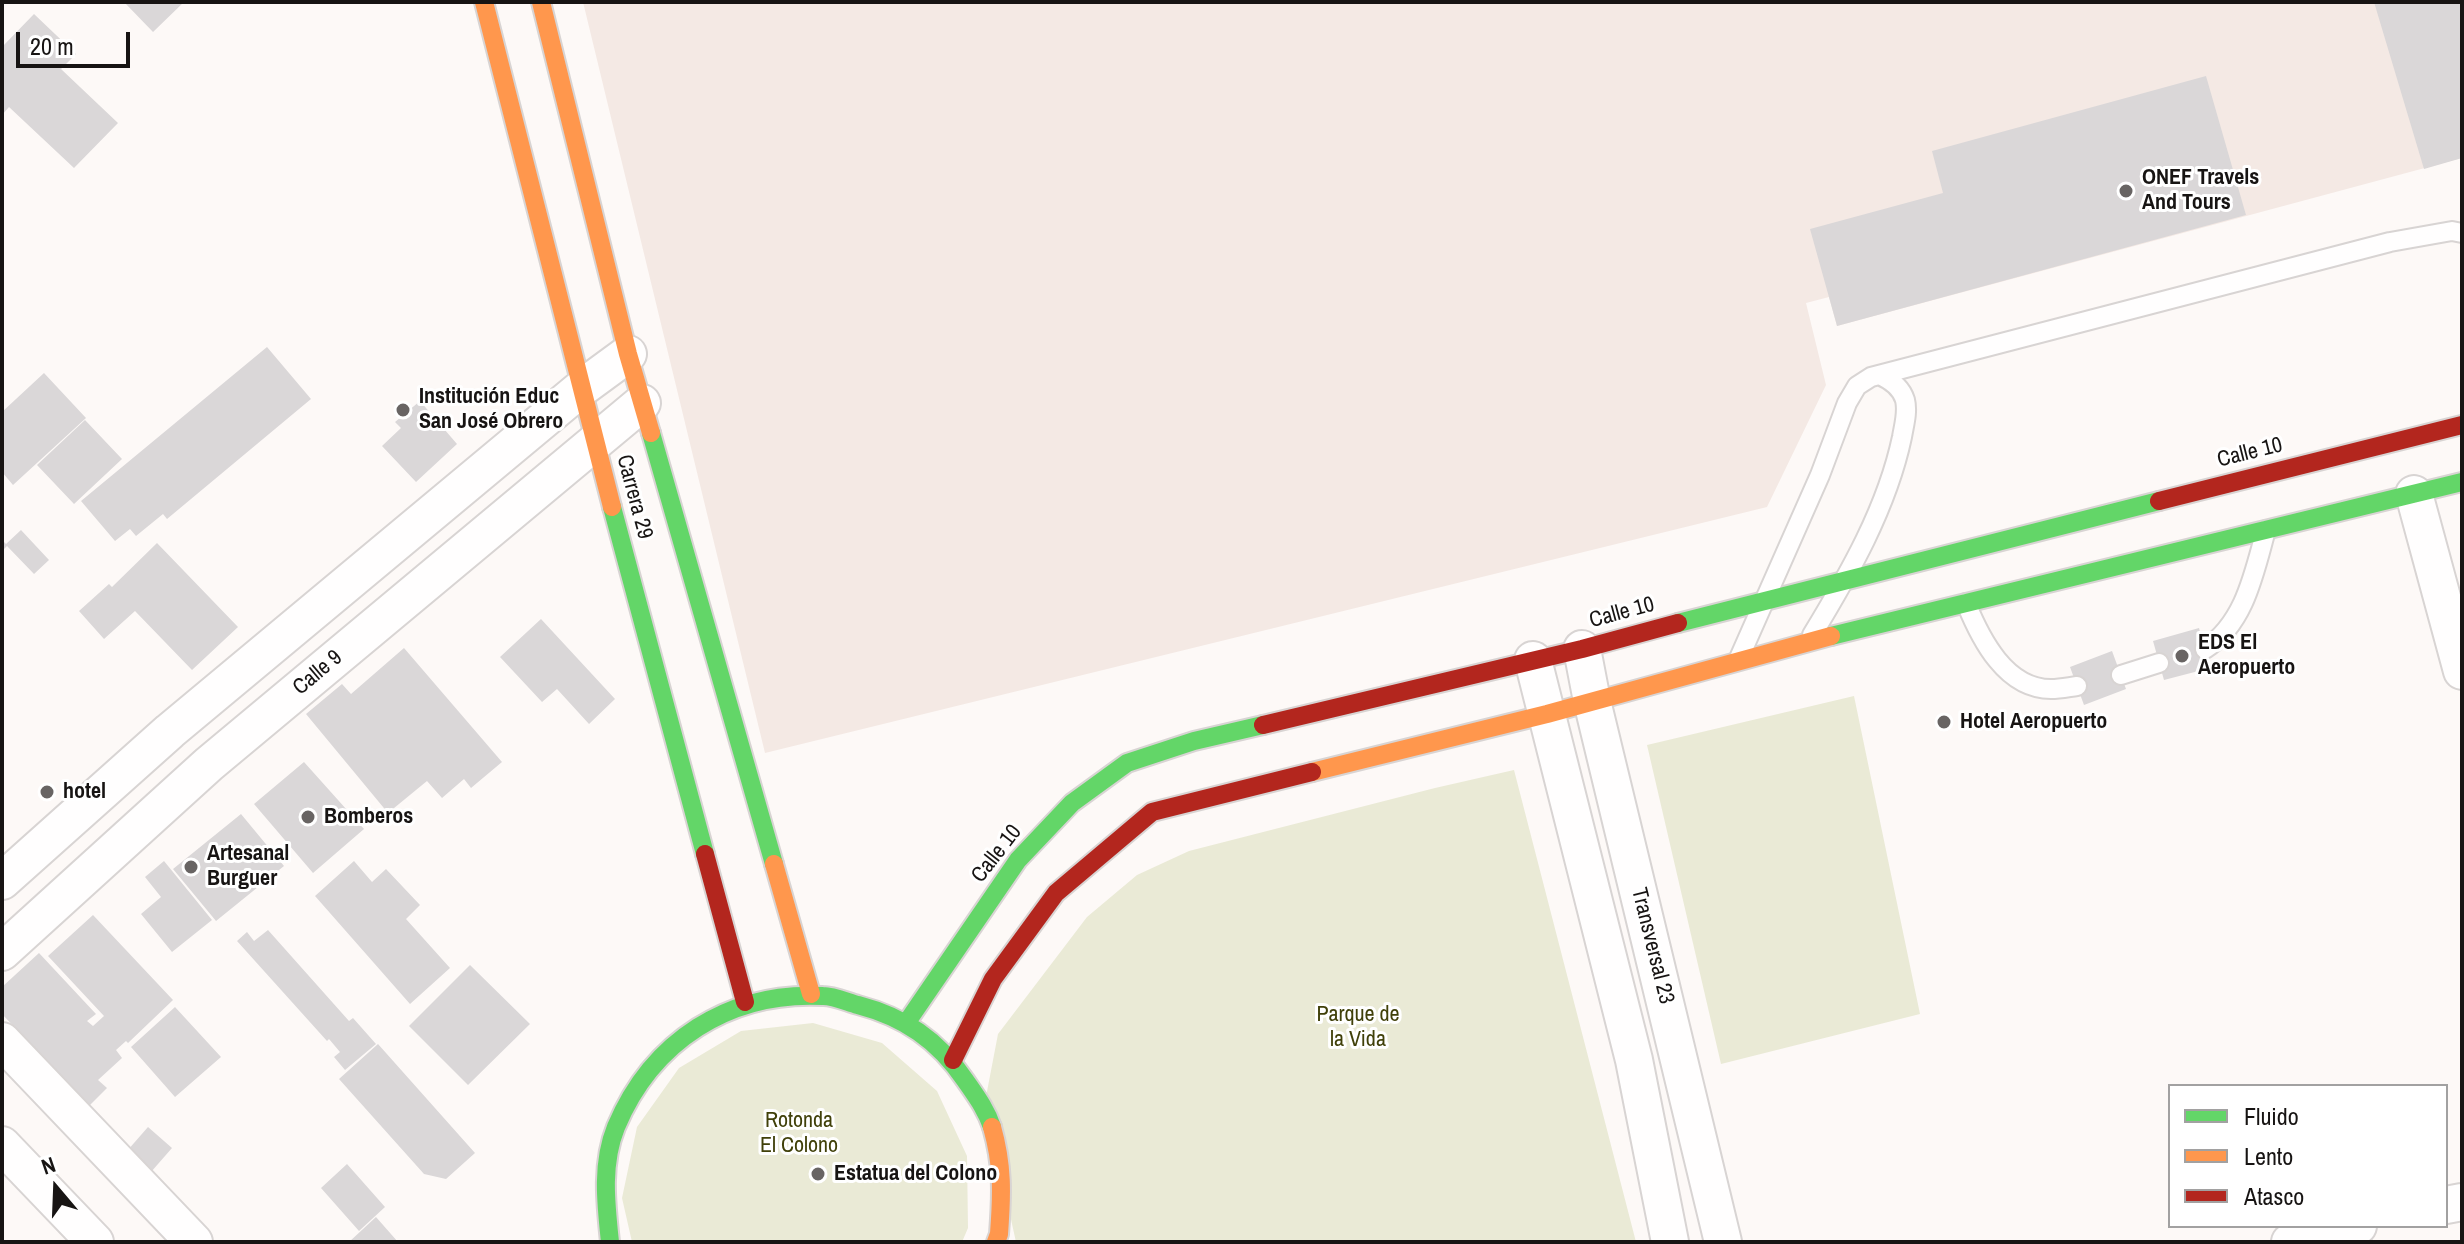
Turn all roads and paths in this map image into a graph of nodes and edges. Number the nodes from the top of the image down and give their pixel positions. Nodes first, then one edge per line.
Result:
1 (484, 2) edge
2 (541, 2) edge
3 (2462, 233) edge
4 (628, 354) junction
5 (1879, 375) junction
6 (583, 387) junction
7 (642, 403) junction
8 (2462, 425) edge
9 (594, 441) junction
10 (2462, 482) edge
11 (2414, 494) junction
12 (2266, 530) junction
13 (1845, 580) junction
14 (1766, 599) junction
15 (1966, 603) junction
16 (1808, 641) junction
17 (1582, 649) junction
18 (2205, 649) dead end
19 (1533, 660) junction
20 (1738, 660) junction
21 (2159, 663) dead end
22 (2462, 671) edge
23 (2121, 675) dead end
24 (2077, 686) dead end
25 (1592, 701) junction
26 (1547, 714) junction
27 (170, 731) junction
28 (209, 764) junction
29 (2, 881) edge
30 (2, 952) edge
31 (811, 994) junction
32 (745, 1002) junction
33 (907, 1022) junction
34 (2, 1041) edge
35 (953, 1060) junction
36 (2, 1145) edge
37 (2350, 1228) edge
38 (95, 1242) edge
39 (194, 1242) edge
40 (610, 1242) edge
41 (996, 1242) edge
42 (1670, 1242) edge
43 (1723, 1242) edge
44 (2290, 1242) edge

1 - 6 street, Carrera 29
2 - 4 street, Carrera 29
3 - 5 lane
4 - 6 street
4 - 7 street, Carrera 29
5 - 13 lane
5 - 14 lane
6 - 9 street, Carrera 29
6 - 27 street
7 - 9 street, Calle 9
7 - 31 street, Carrera 29
8 - 13 street, Calle 10
9 - 28 street, Calle 9
9 - 32 street, Carrera 29
10 - 11 street
11 - 12 street
11 - 22 street
12 - 15 street
12 - 18 lane
13 - 14 street, Calle 10
13 - 16 lane
14 - 17 street, Calle 10
14 - 20 lane
15 - 16 street
15 - 24 lane
16 - 20 street
17 - 19 street, Calle 10
17 - 25 street, Transversal 23
19 - 26 street, Transversal 23
19 - 33 street, Calle 10
20 - 25 street
21 - 23 lane
25 - 26 street
25 - 43 street, Transversal 23
26 - 35 street
26 - 42 street, Transversal 23
27 - 28 street
27 - 29 street
28 - 30 street, Calle 9
31 - 32 street
31 - 33 street
32 - 40 street
33 - 35 street
34 - 39 street
35 - 41 street
36 - 38 street
37 - 44 street

